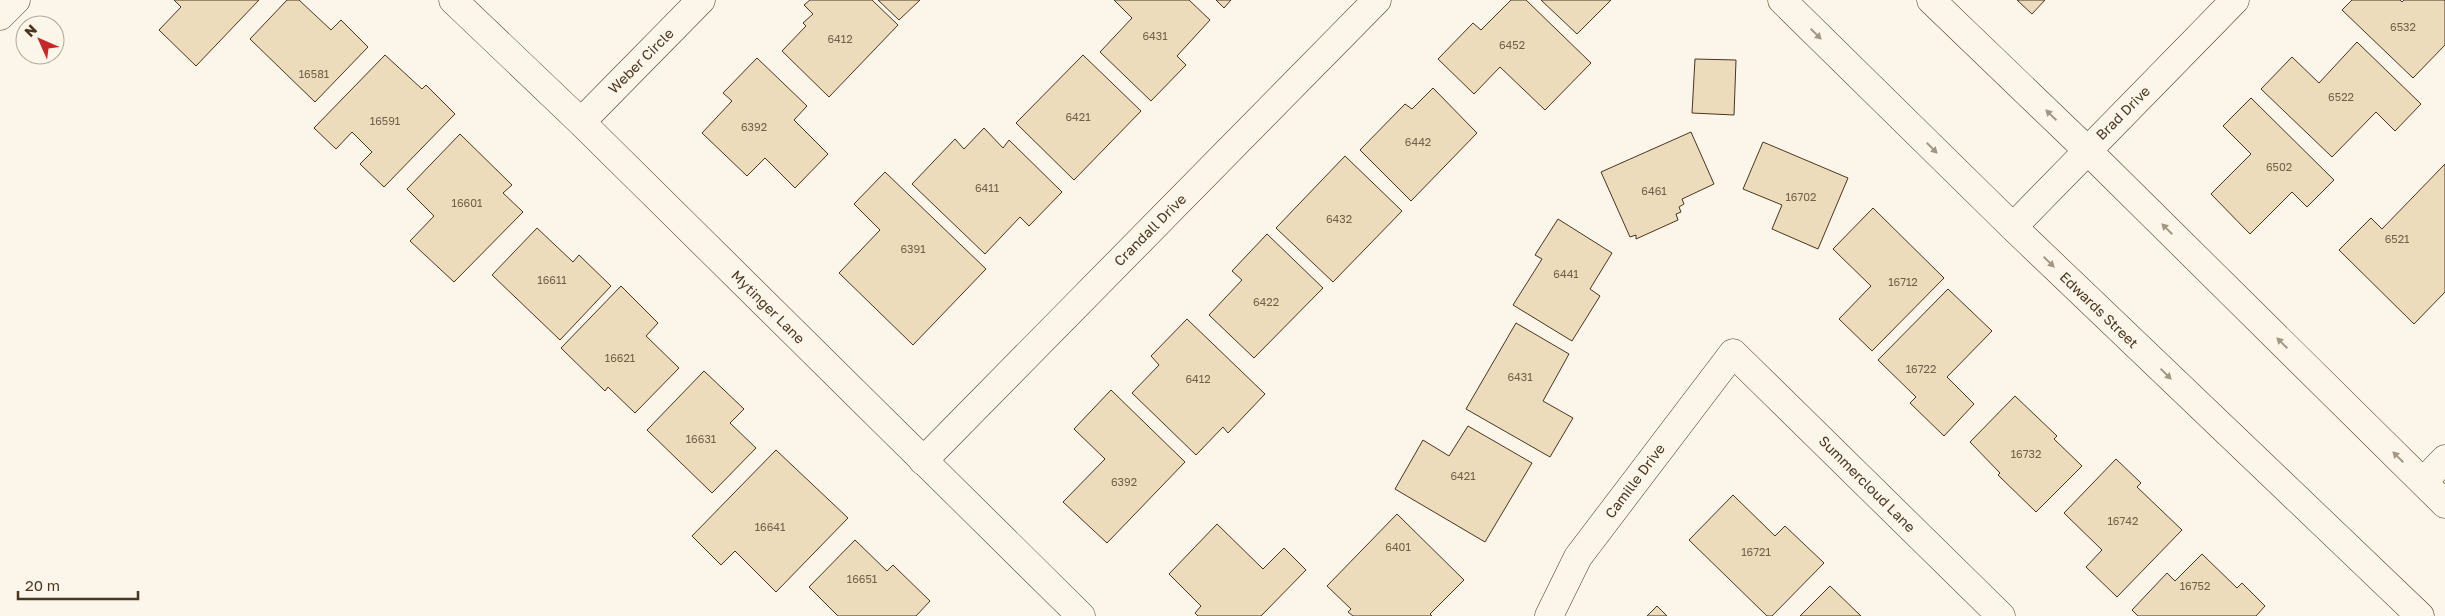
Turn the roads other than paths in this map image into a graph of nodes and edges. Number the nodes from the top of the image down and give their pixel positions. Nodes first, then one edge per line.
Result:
1 (16, 0) edge
2 (453, 0) edge
3 (701, 0) edge
4 (1377, 0) edge
5 (1782, 0) edge
6 (1931, 0) edge
7 (2235, 0) edge
8 (0, 16) edge
9 (581, 122) junction
10 (2087, 150) junction
11 (2013, 227) junction
12 (1733, 353) joint
13 (2445, 459) edge
14 (923, 460) junction
15 (2423, 482) junction
16 (2445, 504) edge
17 (1081, 616) edge
18 (1549, 616) edge
19 (2001, 616) edge
20 (2420, 616) edge

1 - 8 street
2 - 9 street, Mytinger Lane
3 - 9 street, Weber Circle
4 - 14 street, Crandall Drive
5 -> 11 street, Edwards Street
10 -> 6 street
7 - 10 street, Brad Drive
9 - 14 street, Mytinger Lane
10 - 11 street, Brad Drive
15 -> 10 street
11 -> 20 street, Edwards Street
12 - 18 street, Camille Drive
12 - 19 street, Summercloud Lane
13 - 15 street
14 - 17 street, Mytinger Lane
15 - 16 street

